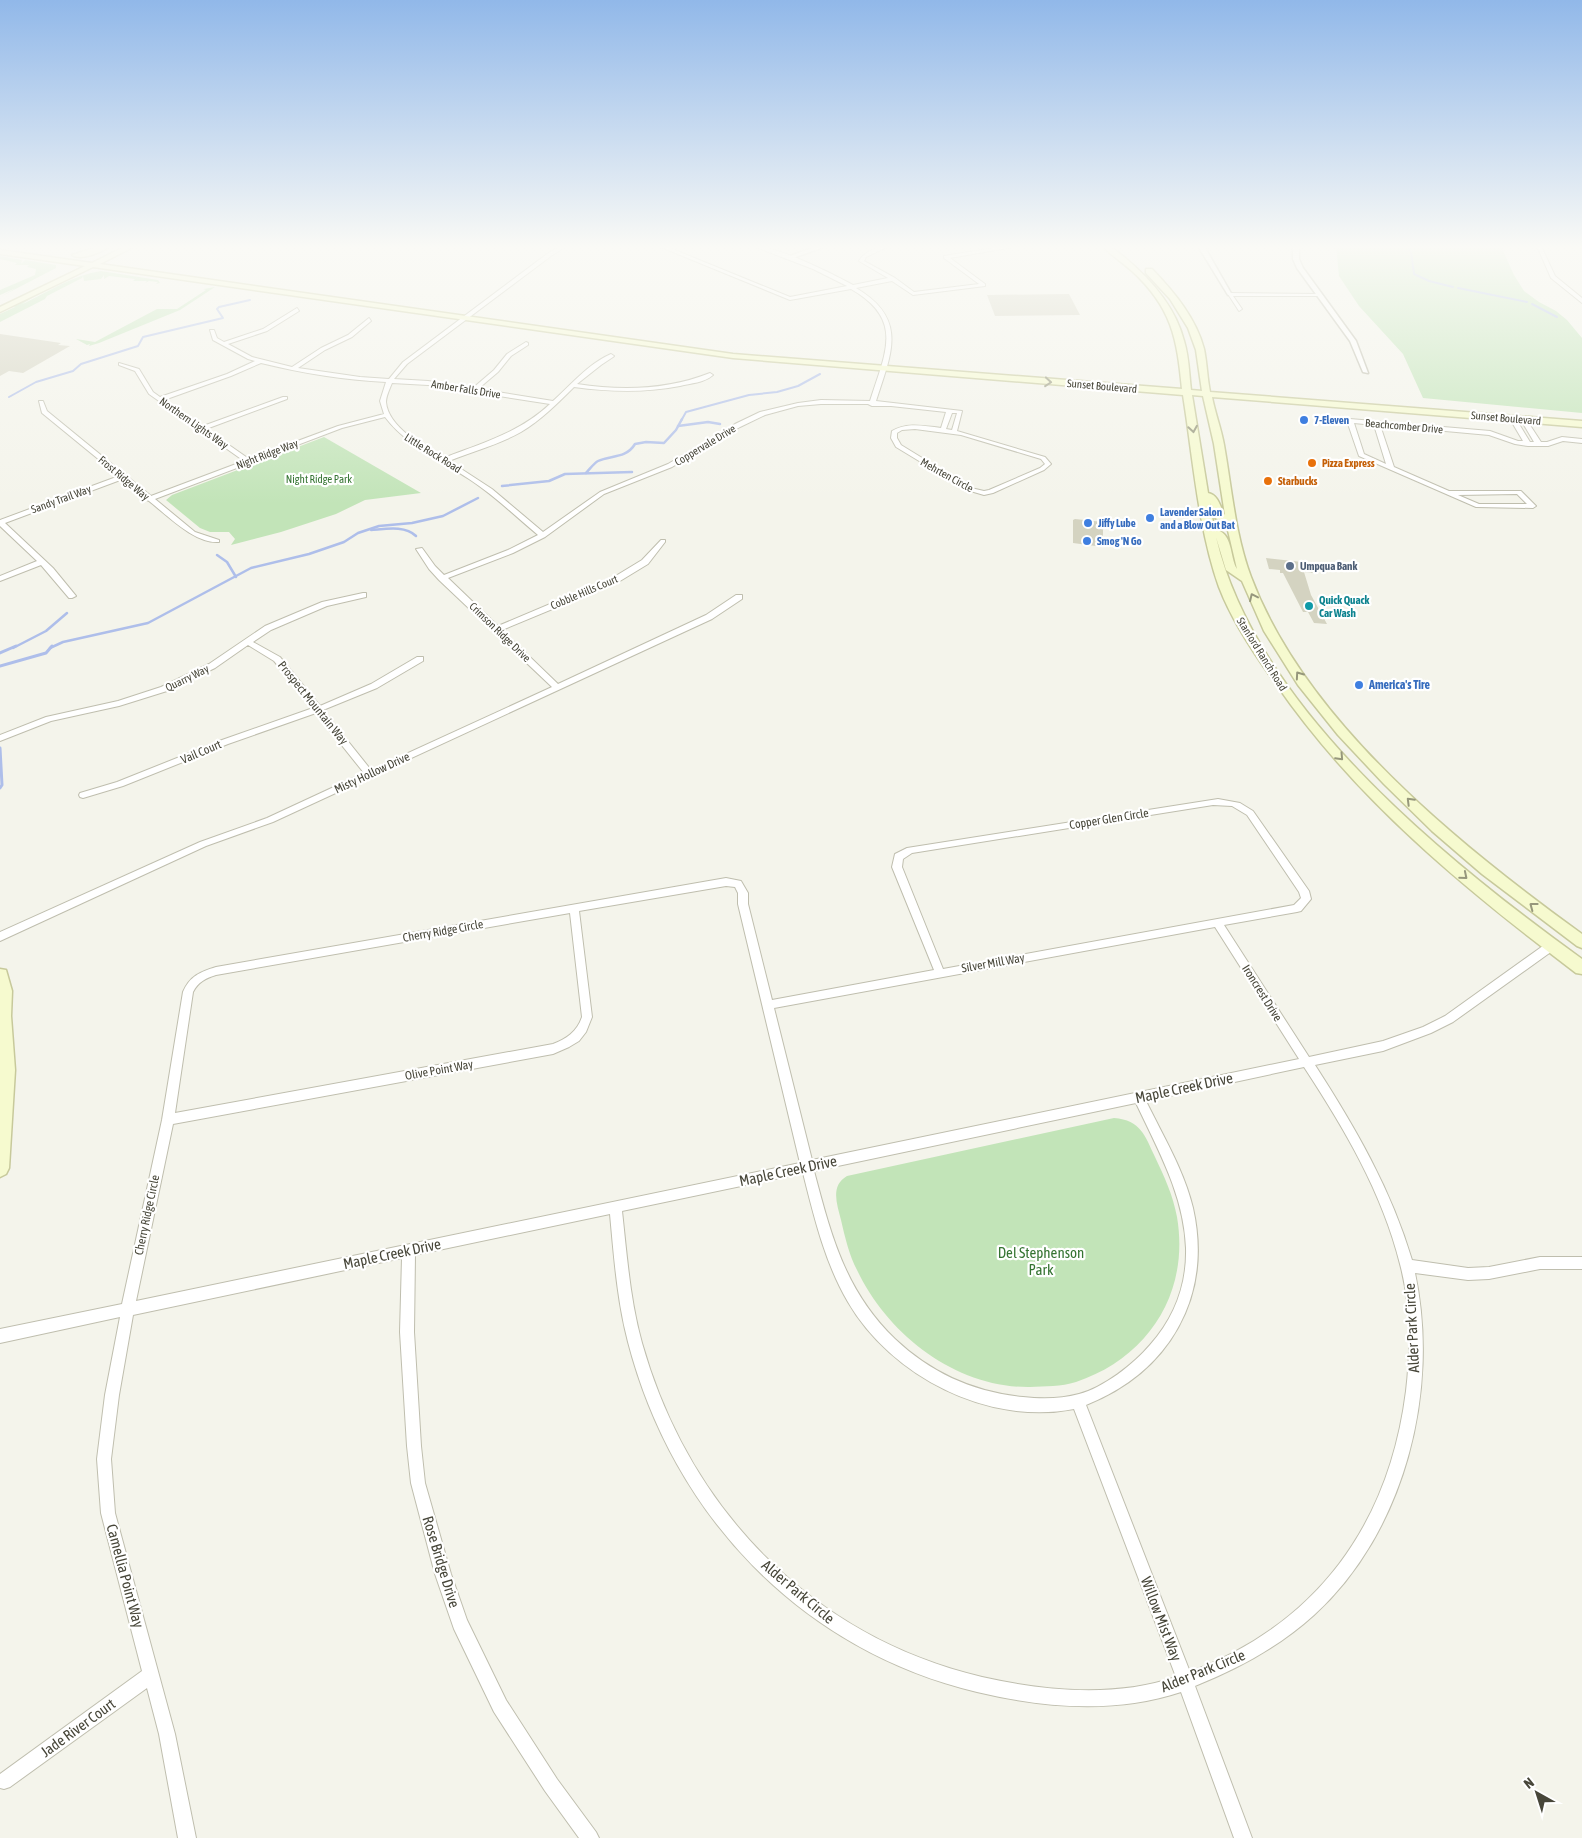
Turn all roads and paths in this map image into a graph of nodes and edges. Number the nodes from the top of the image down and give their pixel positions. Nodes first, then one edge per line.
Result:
1 (212, 331) dead end
2 (260, 332) edge
3 (355, 332) edge
4 (446, 332) edge
5 (559, 332) edge
6 (612, 332) edge
7 (889, 332) edge
8 (1178, 332) edge
9 (1192, 332) edge
10 (1346, 332) edge
11 (223, 344) junction
12 (526, 344) dead end
13 (611, 356) dead end
14 (260, 361) junction
15 (121, 364) dead end
16 (884, 364) junction
17 (293, 369) junction
18 (1366, 372) dead end
19 (710, 375) dead end
20 (390, 380) junction
21 (572, 385) junction
22 (1187, 389) junction
23 (473, 390) junction
24 (1206, 391) junction
25 (285, 398) dead end
26 (160, 399) junction
27 (41, 402) dead end
28 (553, 403) junction
29 (872, 404) junction
30 (950, 410) junction
31 (387, 415) junction
32 (1582, 417) edge
33 (947, 419) junction
34 (1513, 419) junction
35 (958, 420) junction
36 (1524, 420) junction
37 (1376, 423) junction
38 (1582, 424) edge
39 (201, 429) junction
40 (943, 430) junction
41 (954, 432) junction
42 (1582, 441) edge
43 (1528, 444) junction
44 (1539, 444) junction
45 (248, 461) junction
46 (443, 461) junction
47 (1391, 468) junction
48 (122, 477) junction
49 (1203, 493) junction
50 (1449, 493) junction
51 (149, 499) junction
52 (1232, 520) junction
53 (0, 522) edge
54 (1209, 531) junction
55 (543, 536) junction
56 (217, 541) dead end
57 (663, 541) dead end
58 (420, 549) dead end
59 (42, 562) junction
60 (442, 578) junction
61 (0, 579) edge
62 (1245, 579) junction
63 (363, 595) dead end
64 (72, 596) dead end
65 (739, 597) dead end
66 (497, 629) junction
67 (248, 642) junction
68 (420, 659) dead end
69 (557, 687) junction
70 (319, 709) junction
71 (0, 738) edge
72 (370, 774) junction
73 (83, 795) dead end
74 (1496, 903) junction
75 (574, 908) junction
76 (1218, 924) junction
77 (0, 937) edge
78 (1577, 939) edge
79 (1551, 946) junction
80 (1582, 958) edge
81 (1582, 968) edge
82 (940, 973) junction
83 (0, 975) edge
84 (769, 1005) junction
85 (1307, 1062) junction
86 (1138, 1098) junction
87 (168, 1120) junction
88 (0, 1168) edge
89 (807, 1168) junction
90 (615, 1207) junction
91 (409, 1251) junction
92 (1582, 1263) edge
93 (1408, 1266) junction
94 (128, 1311) junction
95 (0, 1336) edge
96 (1078, 1402) junction
97 (152, 1674) junction
98 (1185, 1682) junction
99 (4, 1781) dead end
100 (186, 1838) edge
101 (590, 1838) edge
102 (1242, 1838) edge

1 - 11 street, Amber Falls Drive
2 - 11 street
3 - 17 street
4 - 20 street
5 - 16 main road, Sunset Boulevard
6 - 16 main road, Sunset Boulevard
7 - 16 street
8 - 22 main road, Stanford Ranch Road
9 - 24 main road, Stanford Ranch Road
10 - 18 street
11 - 14 street, Amber Falls Drive
12 - 23 street
13 - 21 street
14 - 17 street, Amber Falls Drive
14 - 26 street
15 - 26 street, Northern Lights Way
16 - 22 main road, Sunset Boulevard
16 - 29 street
17 - 20 street, Amber Falls Drive
19 - 21 street
20 - 23 street, Amber Falls Drive
20 - 31 street
21 - 28 street
22 - 24 main road, Sunset Boulevard
22 -> 49 main road, Stanford Ranch Road
23 - 28 street, Amber Falls Drive
24 - 32 main road, Sunset Boulevard
24 - 34 main road, Sunset Boulevard
24 - 52 main road, Stanford Ranch Road
25 - 39 street
26 - 39 street, Northern Lights Way
27 - 48 street, Frost Ridge Way
28 - 46 street
29 - 30 street, Coppervale Drive
29 - 55 street, Coppervale Drive
30 - 33 street
30 - 35 street, Coppervale Drive
31 - 45 street, Night Ridge Way
31 - 46 street, Little Rock Road
33 - 35 street
33 - 40 street
34 - 36 main road, Sunset Boulevard
34 - 43 street
35 - 41 street
36 - 38 main road, Sunset Boulevard
36 - 44 street
37 - 43 street, Beachcomber Drive
37 - 47 street
37 - 47 street, Beachcomber Drive
39 - 45 street, Northern Lights Way
40 - 41 street, Mehrten Circle
40 - 41 street, Mehrten Circle
42 - 44 street, Beachcomber Drive
43 - 44 street, Beachcomber Drive
45 - 51 street, Night Ridge Way
46 - 55 street, Little Rock Road
47 - 50 street, Beachcomber Drive
48 - 51 street, Frost Ridge Way
48 - 53 street, Sandy Trail Way
49 - 52 main road
49 - 54 main road, Stanford Ranch Road
50 - 50 street, Beachcomber Drive
51 - 56 street, Frost Ridge Way
52 - 62 main road, Stanford Ranch Road
53 - 59 street
54 - 62 main road
54 -> 74 main road, Stanford Ranch Road
55 - 60 street, Coppervale Drive
57 - 66 street, Cobble Hills Court
58 - 60 street, Crimson Ridge Drive
59 - 61 street
59 - 64 street
60 - 66 street, Crimson Ridge Drive
78 -> 62 main road, Stanford Ranch Road
63 - 67 street, Quarry Way
65 - 69 street, Misty Hollow Drive
66 - 69 street, Crimson Ridge Drive
67 - 70 street, Prospect Mountain Way
67 - 71 street, Quarry Way
68 - 70 street, Vail Court
69 - 72 street, Misty Hollow Drive
70 - 72 street, Prospect Mountain Way
70 - 73 street, Vail Court
72 - 77 street, Misty Hollow Drive
74 - 78 main road
74 - 79 main road, Stanford Ranch Road
75 - 84 street, Cherry Ridge Circle
75 - 87 street, Cherry Ridge Circle
75 - 87 street, Olive Point Way
76 - 82 street, Silver Mill Way
76 - 82 street, Copper Glen Circle
76 - 85 street, Ironcrest Drive
79 - 80 main road
79 - 81 main road, Stanford Ranch Road
79 - 85 street, Maple Creek Drive
82 - 84 street, Silver Mill Way
83 - 88 main road
84 - 89 street, Cherry Ridge Circle
85 - 86 street, Maple Creek Drive
85 - 93 street, Alder Park Circle
86 - 89 street, Maple Creek Drive
86 - 96 street
87 - 94 street, Cherry Ridge Circle
89 - 90 street, Maple Creek Drive
89 - 96 street, Cherry Ridge Circle
90 - 91 street, Maple Creek Drive
90 - 98 street, Alder Park Circle
91 - 94 street, Maple Creek Drive
91 - 101 street, Rose Bridge Drive
92 - 93 street
93 - 98 street, Alder Park Circle
94 - 95 street, Maple Creek Drive
94 - 97 street, Camellia Point Way
96 - 98 street, Willow Mist Way
97 - 99 street, Jade River Court
97 - 100 street, Camellia Point Way
98 - 102 street, Willow Mist Way

